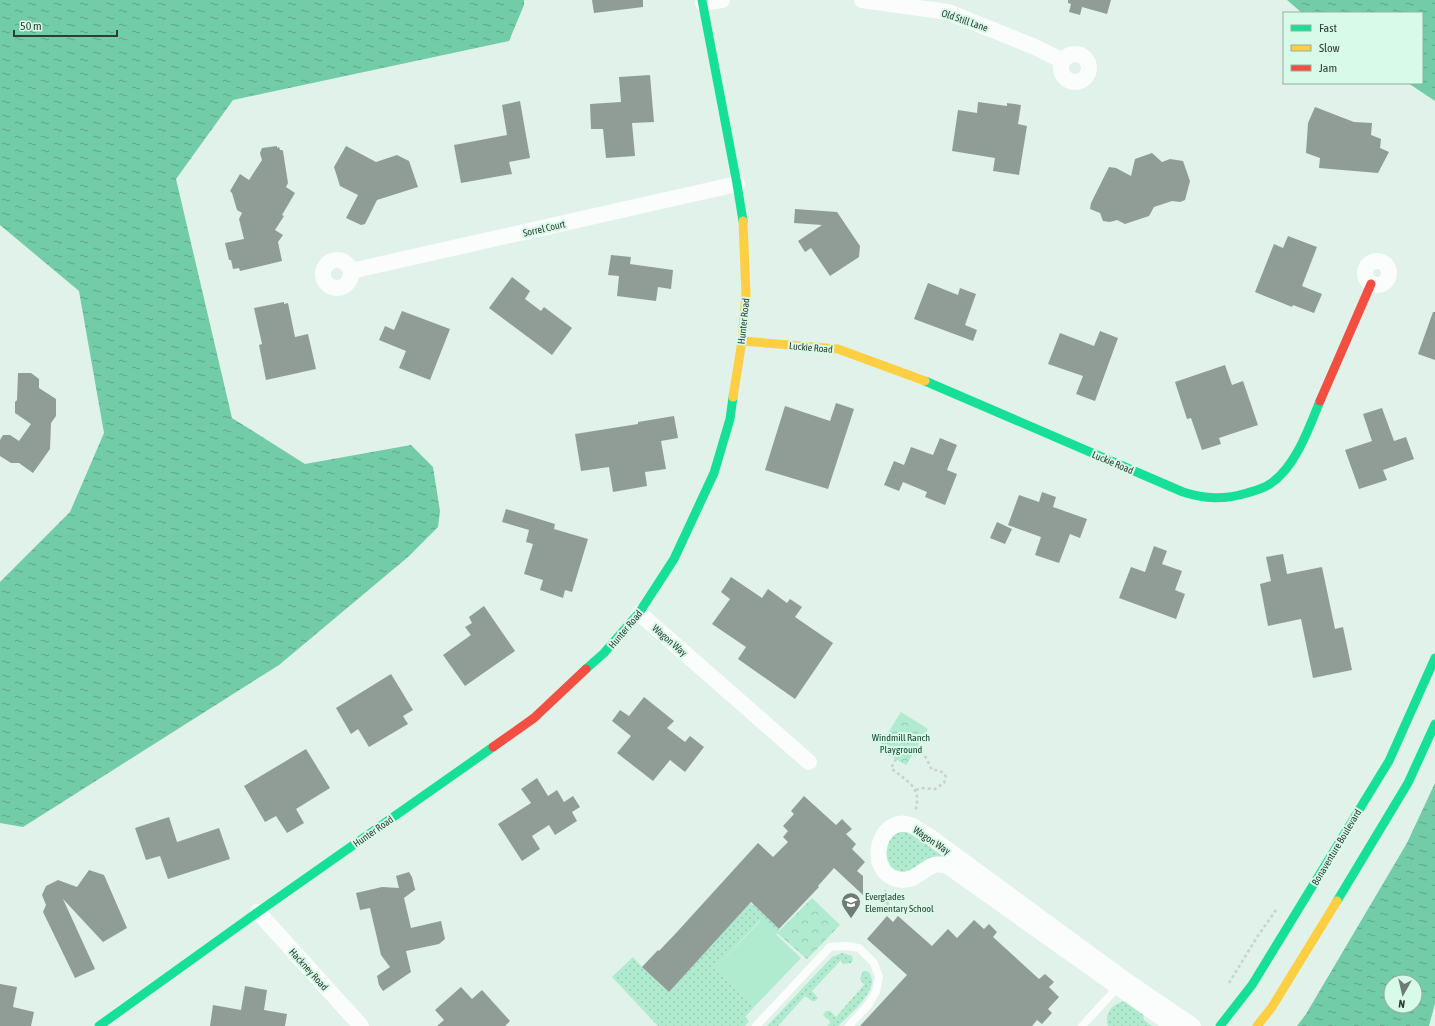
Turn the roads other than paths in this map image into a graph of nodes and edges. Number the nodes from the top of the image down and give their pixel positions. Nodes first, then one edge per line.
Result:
1 (722, 0) edge
2 (862, 0) edge
3 (702, 2) edge
4 (1063, 61) dead end
5 (737, 184) junction
6 (351, 271) dead end
7 (1371, 284) dead end
8 (742, 341) junction
9 (639, 613) junction
10 (1435, 658) edge
11 (1435, 724) edge
12 (809, 762) dead end
13 (258, 912) junction
14 (1118, 987) junction
15 (1088, 1019) junction
16 (99, 1026) edge
17 (361, 1026) edge
18 (756, 1026) edge
19 (849, 1026) edge
20 (1082, 1026) edge
21 (1095, 1026) edge
22 (1173, 1026) edge
23 (1193, 1026) edge
24 (1220, 1026) edge
25 (1257, 1026) edge

1 - 3 street
2 - 4 street, Old Still Lane
3 - 5 street, Hunter Road
5 - 6 street, Sorrel Court
5 - 8 street, Hunter Road
7 - 8 street, Luckie Road
8 - 9 street, Hunter Road
9 - 12 street, Wagon Way
9 - 13 street, Hunter Road
10 - 24 street, Bonaventure Boulevard
11 - 25 street
13 - 16 street, Hunter Road
13 - 17 street, Hackney Road
14 - 15 lane
14 - 22 street, Wagon Way
14 - 23 street, Wagon Way
15 - 20 lane
15 - 21 lane
18 - 19 lane

